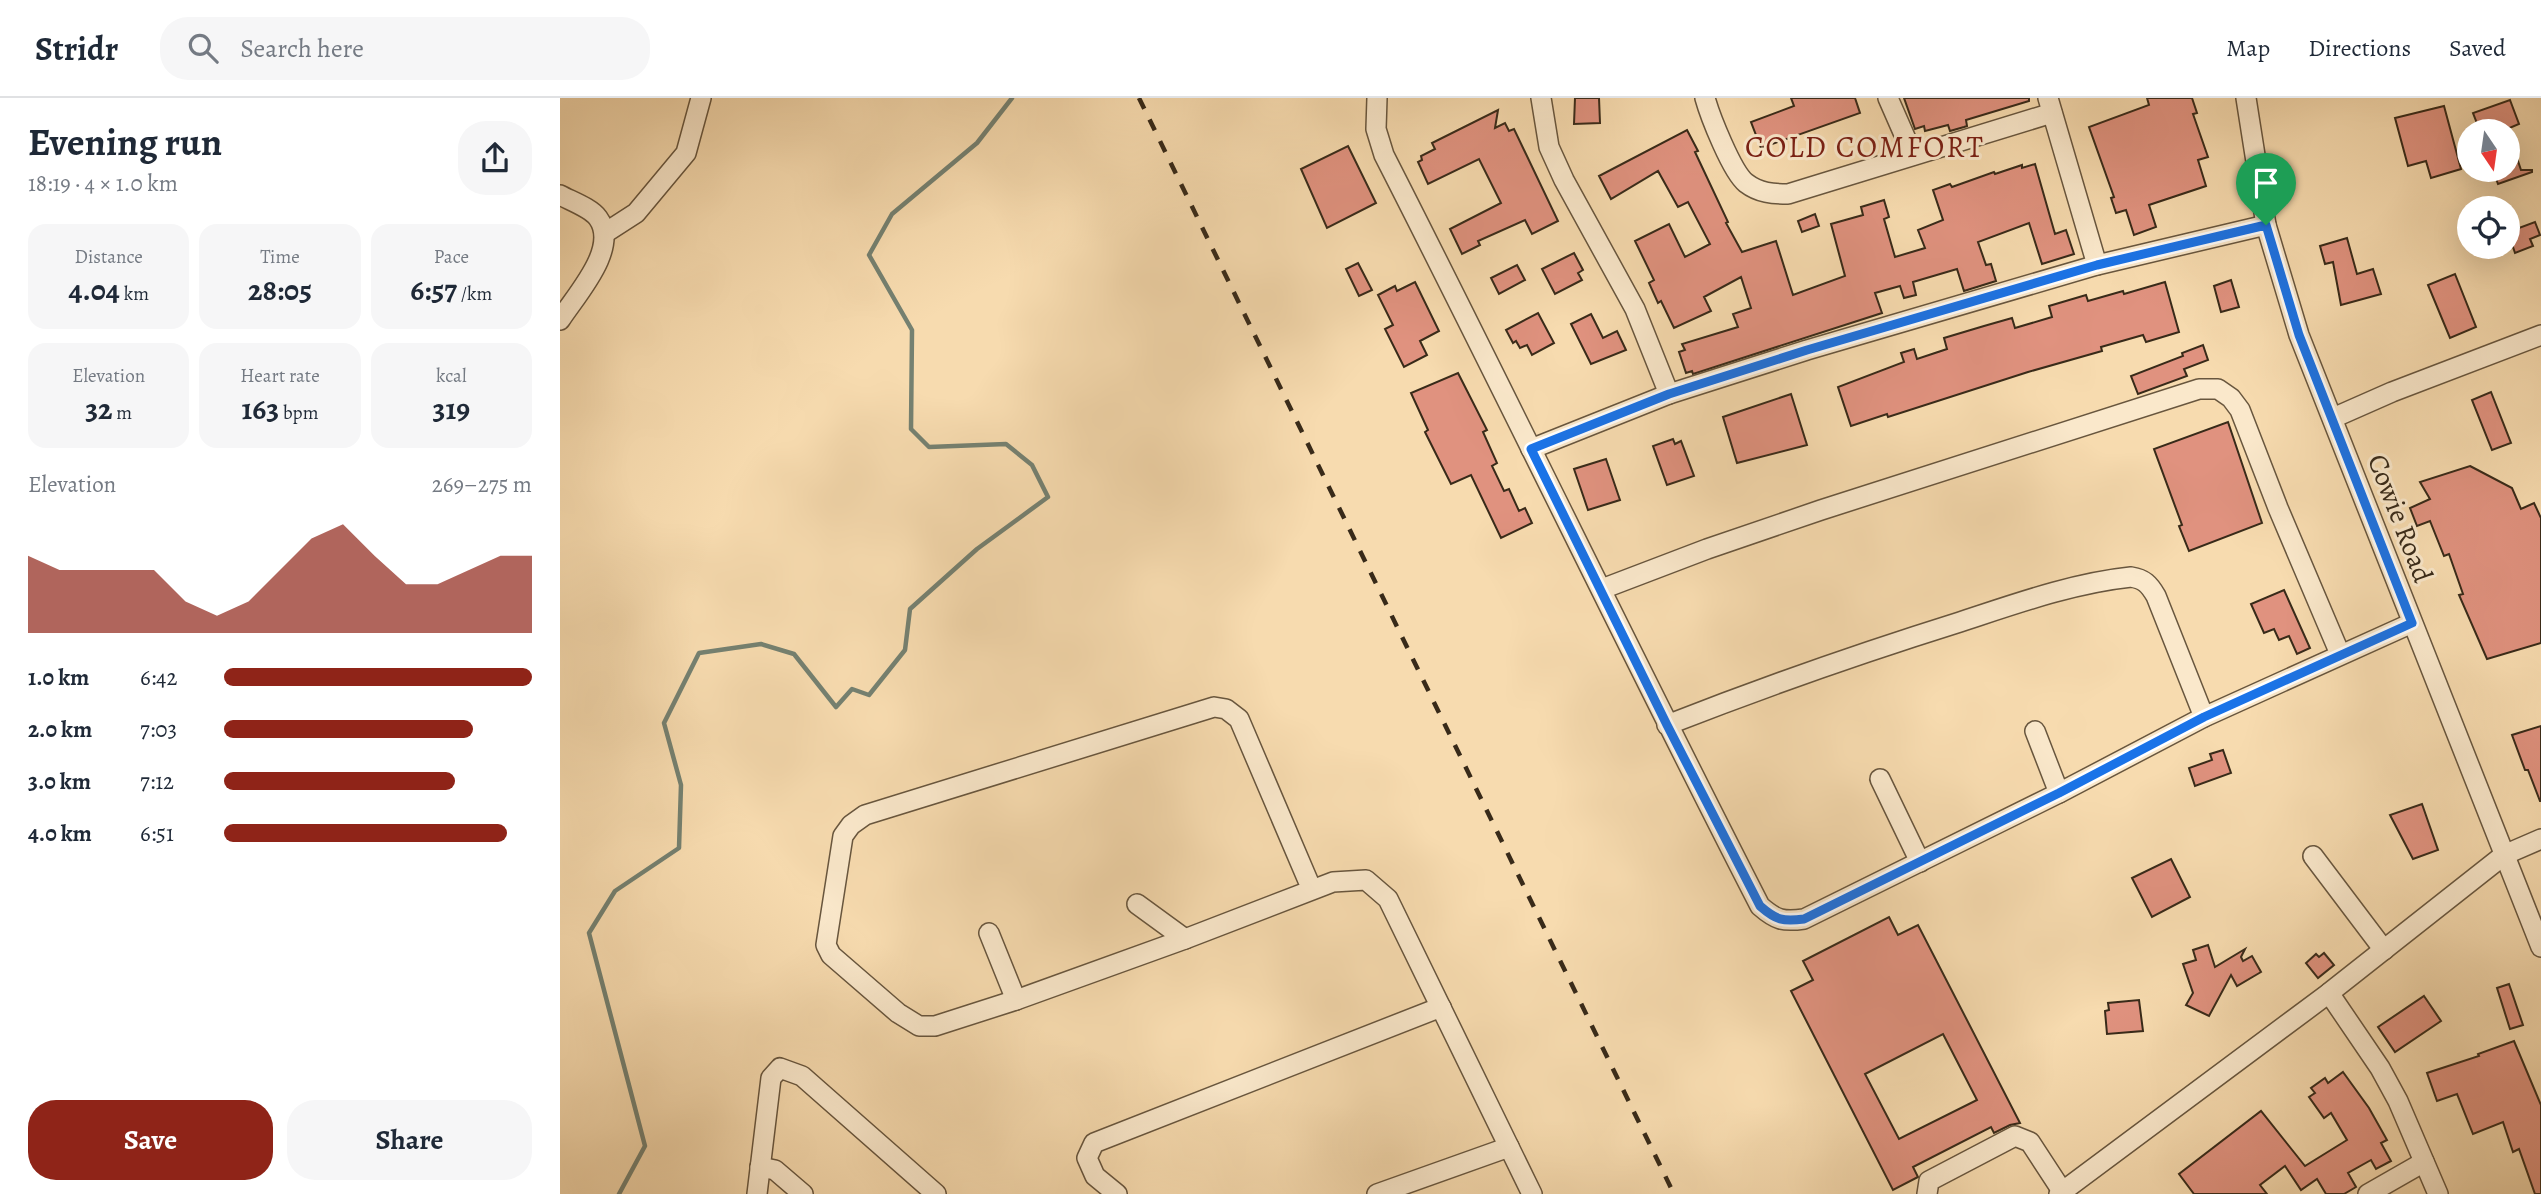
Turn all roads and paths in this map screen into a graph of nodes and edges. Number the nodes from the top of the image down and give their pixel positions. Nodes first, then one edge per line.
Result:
1 (701, 98) edge
2 (1377, 98) edge
3 (1541, 98) edge
4 (1705, 98) edge
5 (1888, 98) edge
6 (2251, 99) edge
7 (2050, 105) edge
8 (1913, 155) junction
9 (560, 195) edge
10 (2266, 225) junction
11 (605, 233) junction
12 (2097, 265) junction
13 (560, 320) edge
14 (2541, 335) edge
15 (1669, 394) junction
16 (2333, 418) junction
17 (1531, 449) junction
18 (1602, 589) junction
19 (2412, 623) junction
20 (2340, 654) junction
21 (2204, 717) junction
22 (1667, 725) junction
23 (2035, 731) dead end
24 (1880, 779) dead end
25 (2059, 793) junction
26 (2541, 839) edge
27 (2504, 855) junction
28 (2313, 856) dead end
29 (1920, 862) junction
30 (1312, 890) junction
31 (1137, 904) dead end
32 (989, 933) dead end
33 (1185, 939) junction
34 (2541, 947) edge
35 (2384, 950) junction
36 (2329, 993) junction
37 (1016, 1000) junction
38 (1441, 1007) junction
39 (1509, 1147) junction
40 (2424, 1162) junction
41 (760, 1167) junction
42 (926, 1191) edge
43 (2060, 1193) edge
44 (757, 1194) edge
45 (803, 1194) edge
46 (1117, 1194) edge
47 (1377, 1194) edge
48 (1532, 1194) edge
49 (1927, 1194) edge
50 (2368, 1194) edge
51 (2438, 1194) edge

1 - 11 street
2 - 17 street
3 - 15 street
4 - 8 street
5 - 8 street
6 - 10 street, Cowie Road
7 - 8 street
7 - 12 street
9 - 11 street
10 - 12 street
10 - 16 street, Cowie Road
11 - 13 street
12 - 15 street
14 - 16 street
15 - 17 street
16 - 19 street, Cowie Road
17 - 18 street
18 - 20 street
18 - 22 street
19 - 20 street
19 - 27 street, Cowie Road
20 - 21 street
21 - 22 street
21 - 25 street
22 - 29 street
23 - 25 street
24 - 29 street
25 - 29 street
26 - 27 street
27 - 34 street, Cowie Road
27 - 35 street
28 - 35 street
30 - 33 street
30 - 37 street
30 - 38 street
31 - 33 street
32 - 37 street
33 - 37 street
35 - 36 street
36 - 40 street
36 - 43 street
38 - 39 street
38 - 46 street
39 - 47 street
39 - 48 street
40 - 50 street
40 - 51 street
41 - 42 street
41 - 44 street
41 - 45 street
43 - 49 street

